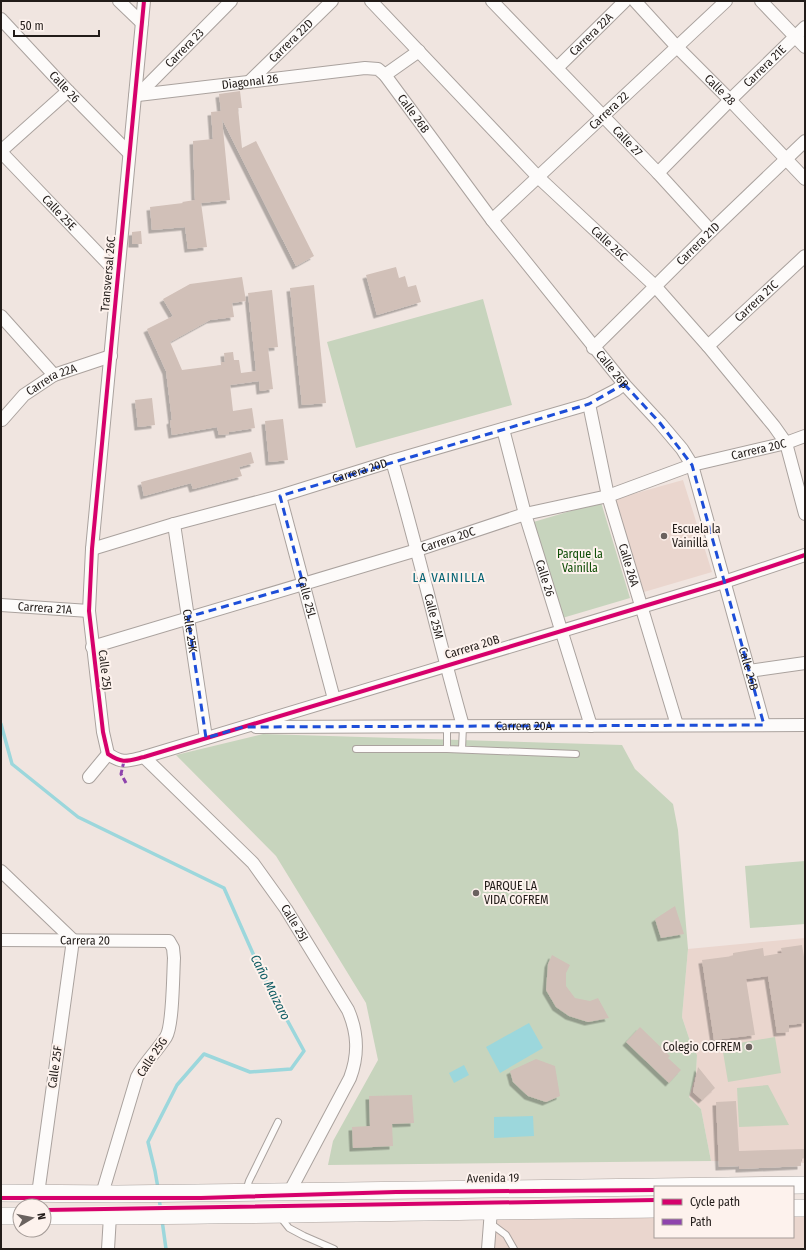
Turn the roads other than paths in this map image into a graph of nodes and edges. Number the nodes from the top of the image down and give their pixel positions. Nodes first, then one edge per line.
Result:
1 (119, 1) edge
2 (144, 1) edge
3 (231, 1) edge
4 (332, 1) edge
5 (371, 1) edge
6 (492, 1) edge
7 (625, 1) edge
8 (635, 1) edge
9 (726, 1) edge
10 (761, 1) edge
11 (1, 19) edge
12 (142, 23) junction
13 (805, 27) edge
14 (795, 36) junction
15 (677, 47) junction
16 (805, 47) edge
17 (419, 51) junction
18 (557, 68) junction
19 (385, 75) junction
20 (251, 80) junction
21 (68, 91) junction
22 (136, 96) junction
23 (730, 100) junction
24 (602, 117) junction
25 (805, 141) edge
26 (130, 153) junction
27 (3, 158) edge
28 (785, 160) junction
29 (658, 174) junction
30 (538, 176) junction
31 (805, 179) edge
32 (492, 220) junction
33 (711, 231) junction
34 (805, 256) edge
35 (118, 274) junction
36 (655, 286) junction
37 (1, 316) edge
38 (708, 346) junction
39 (593, 348) junction
40 (110, 356) junction
41 (54, 375) junction
42 (624, 384) junction
43 (588, 404) junction
44 (2, 420) dead end
45 (503, 429) junction
46 (805, 436) edge
47 (786, 443) junction
48 (392, 461) junction
49 (692, 465) junction
50 (280, 496) junction
51 (608, 496) junction
52 (525, 514) junction
53 (805, 514) edge
54 (174, 524) junction
55 (92, 549) junction
56 (417, 550) junction
57 (805, 555) edge
58 (724, 582) junction
59 (303, 584) junction
60 (1, 605) edge
61 (642, 607) junction
62 (89, 611) junction
63 (188, 617) junction
64 (561, 631) junction
65 (92, 647) junction
66 (805, 663) edge
67 (446, 666) junction
68 (749, 671) junction
69 (334, 699) junction
70 (676, 725) junction
71 (764, 725) junction
72 (805, 725) edge
73 (447, 726) junction
74 (463, 726) junction
75 (591, 726) junction
76 (243, 727) junction
77 (206, 738) junction
78 (356, 749) dead end
79 (448, 749) junction
80 (462, 750) junction
81 (108, 754) junction
82 (576, 754) dead end
83 (144, 757) junction
84 (90, 777) dead end
85 (1, 871) edge
86 (1, 940) edge
87 (73, 940) junction
88 (169, 941) joint
89 (278, 1122) dead end
90 (805, 1184) edge
91 (654, 1186) edge
92 (658, 1186) edge
93 (290, 1191) junction
94 (246, 1192) junction
95 (1, 1193) edge
96 (38, 1194) junction
97 (102, 1194) junction
98 (794, 1208) edge
99 (805, 1208) edge
100 (654, 1209) edge
101 (278, 1214) junction
102 (1, 1216) edge
103 (12, 1216) edge
104 (52, 1216) edge
105 (118, 1216) junction
106 (490, 1217) junction
107 (108, 1249) edge
108 (334, 1249) edge
109 (488, 1249) edge
110 (514, 1249) edge

1 - 12 street
2 - 12 street, Transversal 26C
3 - 22 street, Carrera 23
4 - 20 street, Carrera 22D
5 - 17 street, Calle 26C
6 - 18 street, Calle 27
7 - 18 street, Carrera 22A
8 - 15 street, Calle 28
9 - 15 street, Carrera 22
10 - 14 street
11 - 21 street, Calle 26
12 - 22 street, Transversal 26C
13 - 14 street, Carrera 21E
14 - 16 street
14 - 23 street, Carrera 21E
15 - 23 street, Calle 28
15 - 24 street, Carrera 22
17 - 19 street
17 - 30 street, Calle 26C
18 - 24 street, Calle 27
19 - 20 street, Diagonal 26
19 - 32 street, Calle 26B
20 - 22 street, Diagonal 26
21 - 26 street, Calle 26
21 - 27 street
22 - 26 street, Transversal 26C
23 - 28 street, Calle 28
23 - 29 street, Carrera 21E
24 - 29 street, Calle 27
24 - 30 street, Carrera 22
25 - 28 street, Carrera 21D
26 - 35 street, Transversal 26C
27 - 35 street, Calle 25E
28 - 31 street, Calle 28
28 - 33 street, Carrera 21D
29 - 33 street, Calle 27
30 - 32 street, Carrera 22
30 - 36 street, Calle 26C
32 - 39 street, Calle 26B
33 - 36 street, Carrera 21D
34 - 38 street, Carrera 21C
35 - 40 street, Transversal 26C
36 - 38 street, Calle 26C
36 - 39 street, Carrera 21D
37 - 41 street
38 - 47 street, Calle 26C
39 - 42 street, Calle 26B
40 - 41 street, Carrera 22A
40 - 55 street, Transversal 26C
41 - 44 street, Carrera 22A
42 - 43 street, Carrera 20D
42 - 49 street, Calle 26B
43 - 45 street, Carrera 20D
43 - 51 street, Calle 26A
45 - 48 street, Carrera 20D
45 - 52 street, Calle 26
46 - 47 street, Carrera 20C
47 - 49 street, Carrera 20C
47 - 53 street, Calle 26C
48 - 50 street, Carrera 20D
48 - 56 street, Calle 25M
49 - 51 street, Carrera 20C
49 - 58 street, Calle 26B
50 - 54 street, Carrera 20D
50 - 59 street, Calle 25L
51 - 52 street, Carrera 20C
51 - 61 street, Calle 26A
52 - 56 street, Carrera 20C
52 - 64 street, Calle 26
54 - 55 street, Carrera 20D
54 - 63 street, Calle 25K
55 - 62 street, Calle 25J
56 - 59 street, Carrera 20C
56 - 67 street, Calle 25M
57 - 58 street, Carrera 20B
58 - 61 street, Carrera 20B
58 - 68 street, Calle 26B
59 - 63 street, Carrera 20C
59 - 69 street, Calle 25L
60 - 62 street, Carrera 21A
61 - 64 street, Carrera 20B
61 - 70 street, Calle 26A
62 - 65 street, Calle 25J
63 - 65 street, Carrera 20C
63 - 77 street, Calle 25K
64 - 67 street, Carrera 20B
64 - 75 street, Calle 26
65 - 81 street, Calle 25J
66 - 68 street
67 - 69 street, Carrera 20B
67 - 74 street, Calle 25M
68 - 71 street, Calle 26B
69 - 76 street, Carrera 20B
70 - 71 street, Carrera 20A
70 - 75 street, Carrera 20A
71 - 72 street, Carrera 20A
73 - 74 street, Carrera 20A
73 - 76 street, Carrera 20A
73 - 79 lane
74 - 75 street, Carrera 20A
74 - 80 lane
76 - 77 street, Carrera 20B
77 - 83 street, Carrera 20B
78 - 79 lane
79 - 80 lane
80 - 82 lane
81 - 83 street
81 - 84 street
83 - 93 street, Calle 25J
85 - 87 street
86 - 87 street, Carrera 20
87 - 88 street, Carrera 20
87 - 96 street, Calle 25F
88 - 97 street, Calle 25G
89 - 94 lane
90 - 92 main road, Avenida 19
91 - 93 main road, Avenida 19
93 - 94 main road, Avenida 19
94 - 97 main road, Avenida 19
95 - 96 main road, Avenida 19
96 - 97 main road, Avenida 19
98 - 99 main road
100 - 106 main road
101 - 105 main road
101 - 106 main road
101 - 108 lane
102 - 103 main road
104 - 105 main road
105 - 107 street
106 - 109 street
106 - 110 lane

